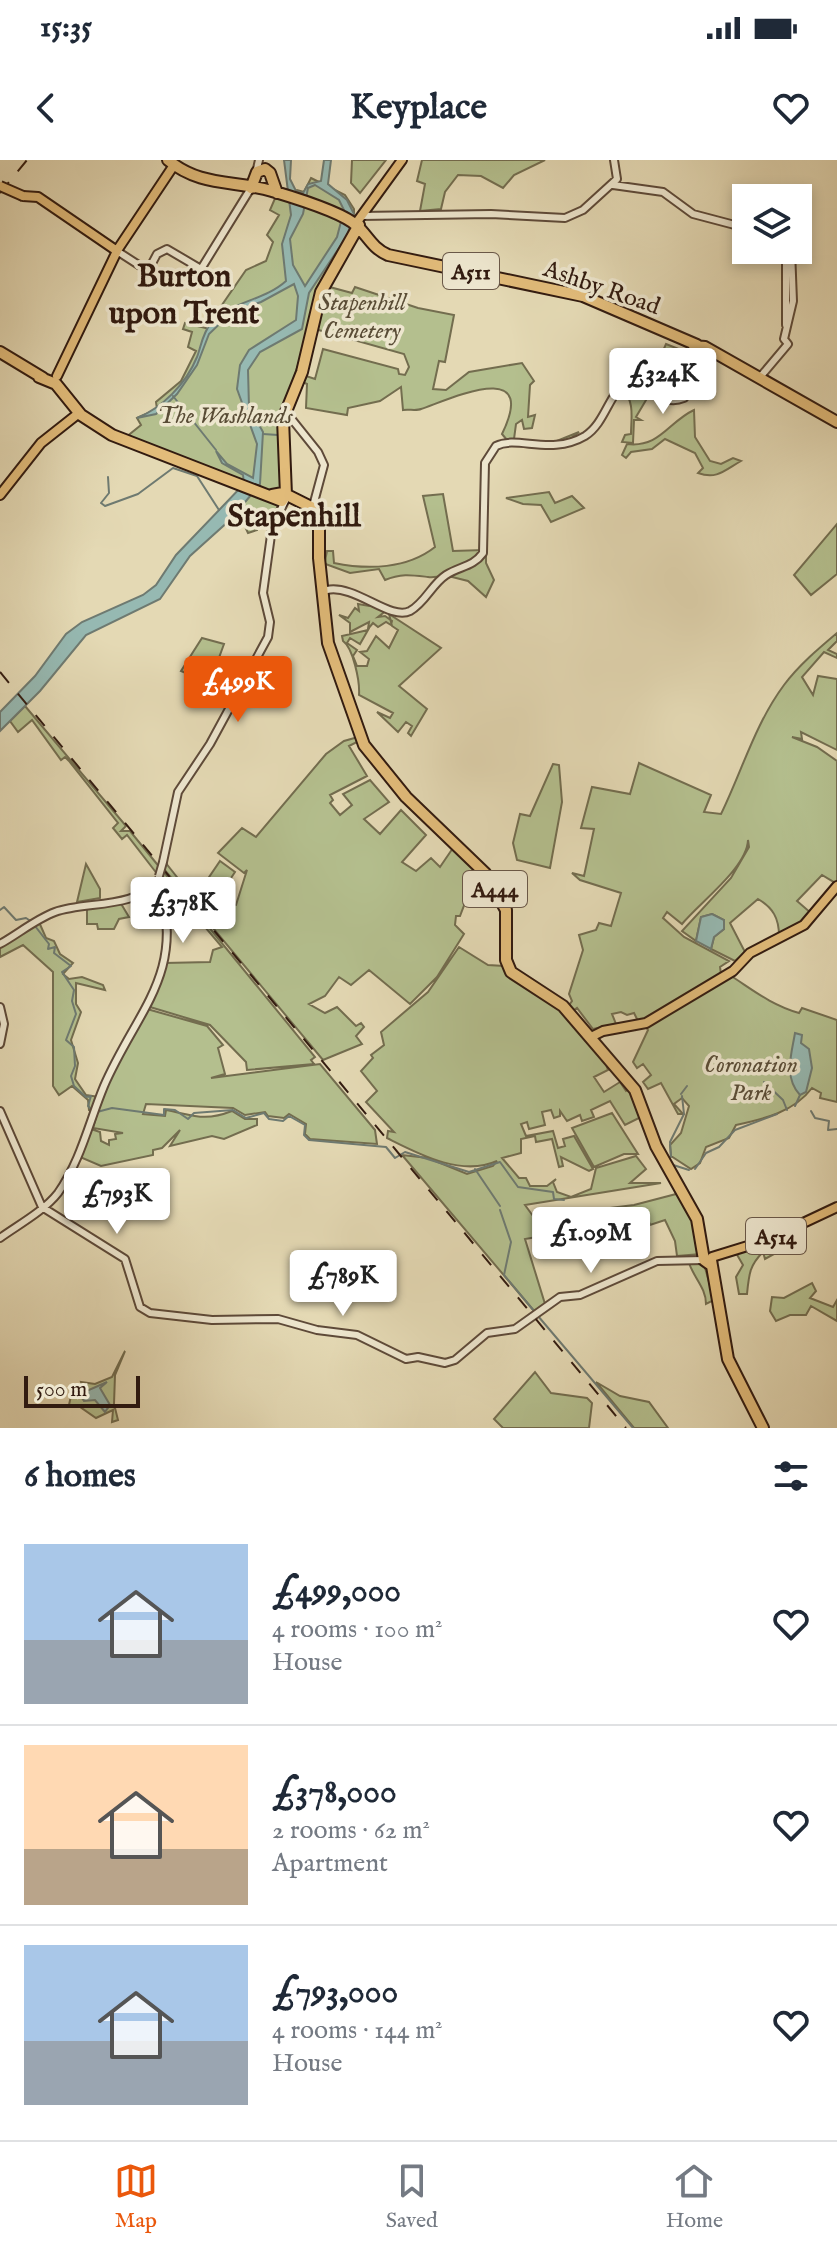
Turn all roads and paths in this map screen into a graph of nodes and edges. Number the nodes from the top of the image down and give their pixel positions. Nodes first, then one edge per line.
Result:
1 (402, 160) edge
2 (614, 160) edge
3 (171, 163) edge
4 (263, 180) edge
5 (615, 182) junction
6 (0, 186) edge
7 (732, 224) edge
8 (359, 226) junction
9 (117, 251) junction
10 (791, 264) edge
11 (696, 348) junction
12 (0, 352) edge
13 (761, 376) junction
14 (39, 377) junction
15 (59, 378) junction
16 (64, 398) junction
17 (80, 412) junction
18 (285, 412) junction
19 (837, 422) edge
20 (0, 495) edge
21 (281, 496) junction
22 (314, 506) junction
23 (327, 591) junction
24 (158, 879) junction
25 (837, 886) edge
26 (0, 944) edge
27 (0, 1007) edge
28 (591, 1037) junction
29 (0, 1044) edge
30 (0, 1111) edge
31 (42, 1207) junction
32 (837, 1207) edge
33 (0, 1238) edge
34 (708, 1258) junction
35 (763, 1428) edge

1 - 8 main road
2 - 5 street
3 - 4 highway, A511
3 - 9 main road
4 - 8 highway, A511
4 - 9 street
5 - 7 street
5 - 8 street
6 - 9 main road, bridge
8 - 11 highway, Ashby Road / A511
8 - 18 highway
9 - 15 main road
10 - 13 street
11 - 13 highway, Ashby Road / A511
11 - 23 street
12 - 14 highway
13 - 19 highway, Ashby Road / A511
14 - 15 highway
14 - 16 highway
15 - 16 highway
15 - 17 highway
16 - 17 highway
17 - 20 main road
17 - 21 highway
18 - 21 highway
18 - 22 street
21 - 22 highway
21 - 24 street, bridge
22 - 23 highway, A444
23 - 28 highway, A444
24 - 26 street
24 - 31 street
25 - 28 main road
27 - 29 street
28 - 34 highway, A444
30 - 31 street
31 - 33 street
31 - 34 street
32 - 34 main road, A514
34 - 35 highway, A444

